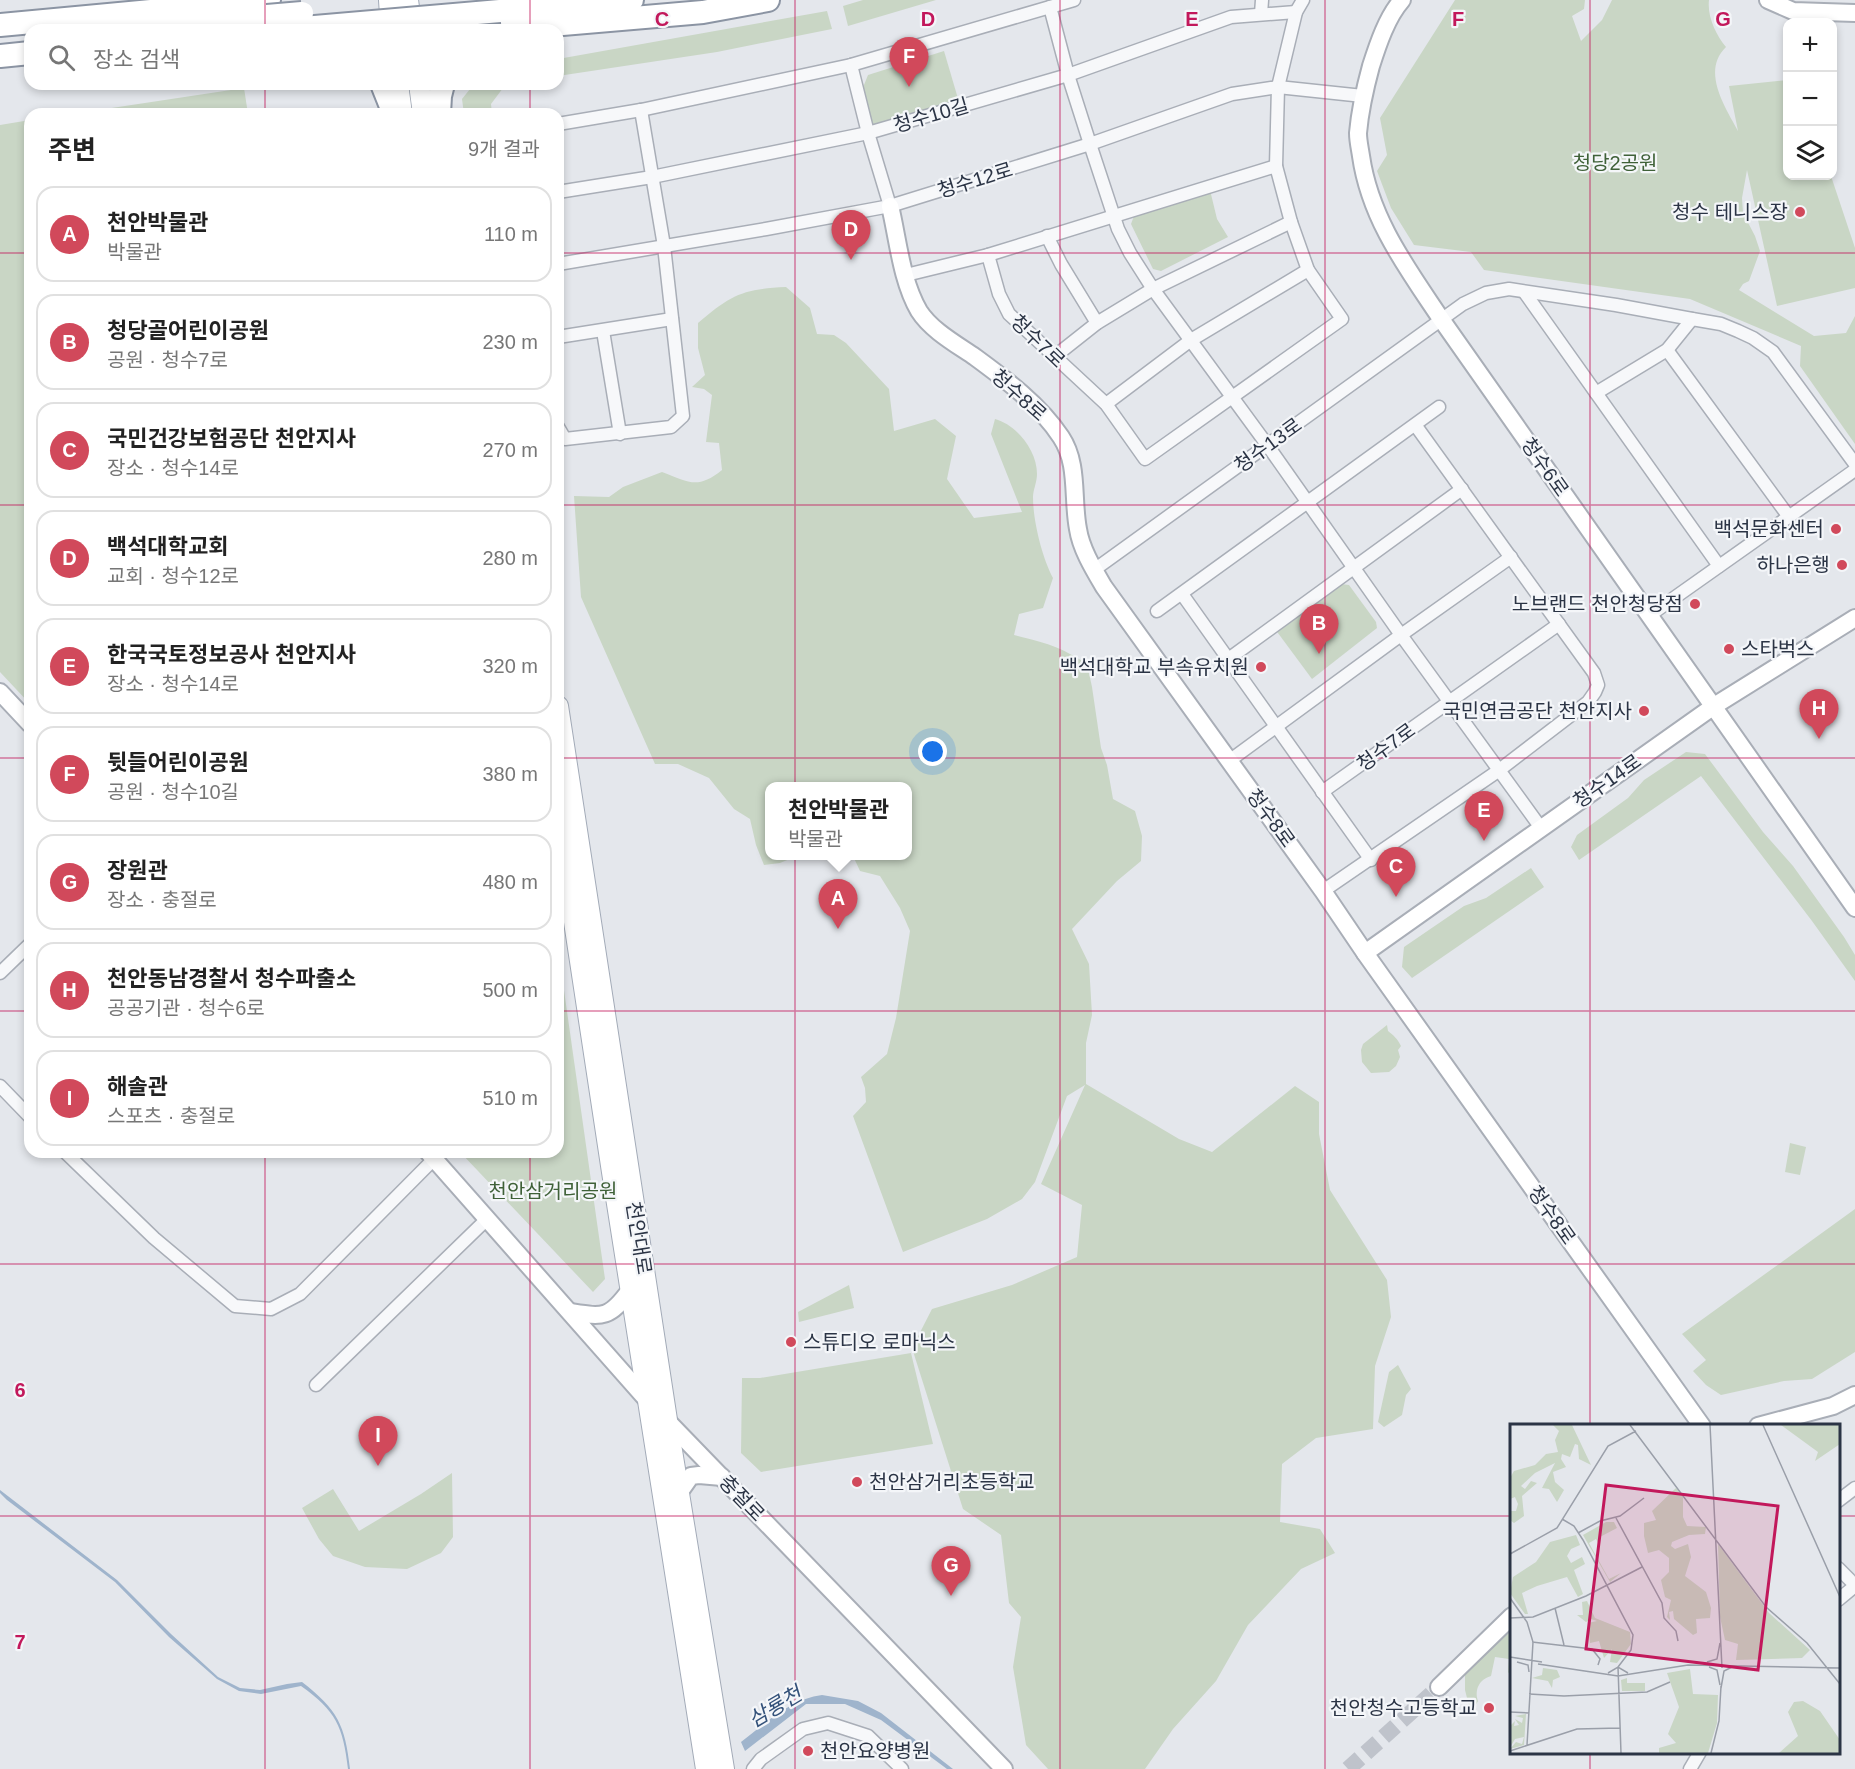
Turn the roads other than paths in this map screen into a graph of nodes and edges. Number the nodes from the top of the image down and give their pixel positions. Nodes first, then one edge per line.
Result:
1 (389, 0) edge
2 (408, 0) edge
3 (459, 0) edge
4 (471, 0) edge
5 (632, 0) edge
6 (768, 0) edge
7 (1074, 0) edge
8 (1263, 0) edge
9 (1303, 0) edge
10 (1402, 0) edge
11 (1768, 0) edge
12 (1050, 7) junction
13 (1296, 12) junction
14 (1855, 13) edge
15 (1261, 14) junction
16 (272, 15) edge
17 (592, 21) junction
18 (24, 24) edge
19 (27, 24) edge
20 (180, 24) edge
21 (391, 24) edge
22 (411, 24) edge
23 (495, 24) edge
24 (0, 25) edge
25 (564, 26) edge
26 (24, 39) edge
27 (0, 41) edge
28 (24, 54) edge
29 (0, 56) edge
30 (851, 64) junction
31 (24, 69) edge
32 (0, 71) edge
33 (1068, 75) junction
34 (1278, 87) junction
35 (384, 90) edge
36 (399, 90) edge
37 (420, 90) edge
38 (442, 90) edge
39 (1362, 96) junction
40 (392, 108) edge
41 (401, 108) edge
42 (422, 108) edge
43 (439, 108) edge
44 (641, 110) junction
45 (564, 123) edge
46 (868, 133) junction
47 (1090, 144) junction
48 (1276, 166) junction
49 (652, 177) junction
50 (564, 191) edge
51 (890, 206) junction
52 (1114, 216) junction
53 (1291, 222) junction
54 (1047, 236) junction
55 (664, 246) junction
56 (988, 255) junction
57 (564, 263) edge
58 (1308, 270) junction
59 (906, 275) junction
60 (1153, 289) junction
61 (1525, 293) junction
62 (672, 319) junction
63 (1441, 319) junction
64 (1692, 319) junction
65 (1097, 323) junction
66 (603, 331) junction
67 (564, 337) edge
68 (1191, 340) junction
69 (1667, 350) junction
70 (1054, 357) junction
71 (1596, 393) junction
72 (1231, 397) junction
73 (1106, 404) junction
74 (1439, 407) dead end
75 (1416, 426) junction
76 (620, 434) junction
77 (564, 437) edge
78 (1268, 446) junction
79 (1855, 464) edge
80 (1855, 470) edge
81 (1462, 489) junction
82 (1307, 502) junction
83 (1789, 517) junction
84 (1511, 558) junction
85 (1719, 566) junction
86 (1354, 568) junction
87 (1094, 570) junction
88 (1182, 594) junction
89 (1157, 611) dead end
90 (1650, 615) junction
91 (1855, 618) edge
92 (1559, 624) junction
93 (1401, 635) junction
94 (1227, 660) junction
95 (0, 692) edge
96 (1449, 702) junction
97 (1714, 706) junction
98 (24, 718) edge
99 (1276, 727) junction
100 (564, 745) edge
101 (1229, 761) junction
102 (1498, 771) junction
103 (1322, 792) junction
104 (1541, 828) junction
105 (564, 856) edge
106 (1371, 860) junction
107 (1323, 891) junction
108 (1855, 908) edge
109 (24, 950) edge
110 (1365, 953) junction
111 (0, 974) edge
112 (0, 1086) edge
113 (24, 1111) edge
114 (71, 1158) edge
115 (429, 1158) edge
116 (433, 1158) edge
117 (488, 1220) junction
118 (630, 1290) junction
119 (570, 1312) junction
120 (316, 1385) dead end
121 (1855, 1395) edge
122 (647, 1400) junction
123 (667, 1420) junction
124 (1701, 1424) edge
125 (1762, 1424) edge
126 (722, 1478) junction
127 (1855, 1488) edge
128 (679, 1493) junction
129 (1840, 1501) edge
130 (1840, 1569) edge
131 (1855, 1585) edge
132 (1840, 1599) edge
133 (1510, 1618) edge
134 (1439, 1687) tunnel mouth
135 (1699, 1754) edge
136 (706, 1769) edge
137 (724, 1769) edge
138 (753, 1769) edge
139 (902, 1769) edge
140 (1004, 1769) edge
141 (1690, 1769) edge

1 - 21 main road
2 - 22 main road
3 - 16 highway, bridge
4 - 23 highway
5 - 23 highway
6 - 17 highway
7 - 12 street
8 - 15 street
9 - 13 street
10 - 39 street, 청수6로
11 - 14 street
12 - 30 street
12 - 33 street
13 - 15 street, 청수10길
13 - 34 street
15 - 33 street, 청수10길
16 - 19 highway
16 - 20 highway
16 - 23 highway, bridge
17 - 23 highway
17 - 25 highway
18 - 24 highway
26 - 27 highway
28 - 29 highway
30 - 44 street
30 - 46 street
31 - 32 highway
33 - 46 street, 청수10길
33 - 47 street
34 - 39 street, 청수12로
34 - 47 street, 청수12로
34 - 48 street
35 - 40 highway
36 - 41 main road
37 - 42 main road
38 - 43 highway
39 - 63 street, 청수6로
44 - 45 street
44 - 49 street
46 - 49 street, 청수10길
46 - 51 street
47 - 51 street, 청수12로
47 - 52 street
48 - 52 street
48 - 53 street
49 - 50 street, 청수10길
49 - 55 street
51 - 55 street, 청수12로
51 - 59 street, 청수8로
52 - 54 street
52 - 60 street
53 - 58 street
53 - 60 street
54 - 56 street
54 - 65 street
55 - 57 street, 청수12로
55 - 62 street
56 - 59 street
56 - 70 street, 청수7로
58 - 68 street
58 - 72 street
59 - 87 street, 청수8로
60 - 65 street
60 - 68 street
61 - 63 street
61 - 64 street
61 - 71 street
62 - 66 street
62 - 76 street
63 - 78 street, 청수13로
63 - 90 street, 청수6로
64 - 69 street
64 - 79 street
65 - 70 street
66 - 67 street
66 - 76 street
68 - 72 street
68 - 73 street
69 - 71 street
69 - 83 street
70 - 73 street, 청수7로
71 - 85 street
72 - 73 street, 청수7로
72 - 78 street
74 - 75 street
75 - 81 street
75 - 82 street
76 - 77 street
78 - 82 street
78 - 87 street, 청수13로
80 - 83 street
81 - 84 street
81 - 86 street
82 - 86 street
82 - 88 street
83 - 85 street
84 - 92 street
84 - 93 street
85 - 90 street
86 - 93 street
86 - 94 street
87 - 101 street, 청수8로
88 - 89 street
88 - 94 street
90 - 97 street, 청수6로
91 - 97 street, 청수14로
92 - 96 street, 청수7로
92 - 102 street
93 - 96 street
93 - 99 street
94 - 99 street
95 - 98 street
96 - 102 street
96 - 103 street, 청수7로
97 - 104 street, 청수14로
97 - 108 street, 청수6로
99 - 101 street
99 - 103 street
100 - 123 main road, 천안대로
101 - 107 street, 청수8로
102 - 104 street
102 - 106 street
103 - 106 street
104 - 110 street, 청수14로
105 - 118 main road, 천안대로
106 - 107 street
107 - 110 street, 청수8로
109 - 111 street
110 - 124 street, 청수8로
112 - 113 street
114 - 115 street
116 - 117 street, 충절로
117 - 119 street, 충절로
117 - 120 street
118 - 119 street
118 - 122 main road, 천안대로
119 - 122 street, 충절로
121 - 125 street
122 - 123 street, 충절로
122 - 136 main road, 천안대로
123 - 126 street, 충절로
123 - 128 main road, 천안대로
126 - 128 street
126 - 140 street, 충절로
127 - 129 street
128 - 137 main road, 천안대로
130 - 131 street
131 - 132 street
133 - 134 street
135 - 141 street
138 - 139 street

